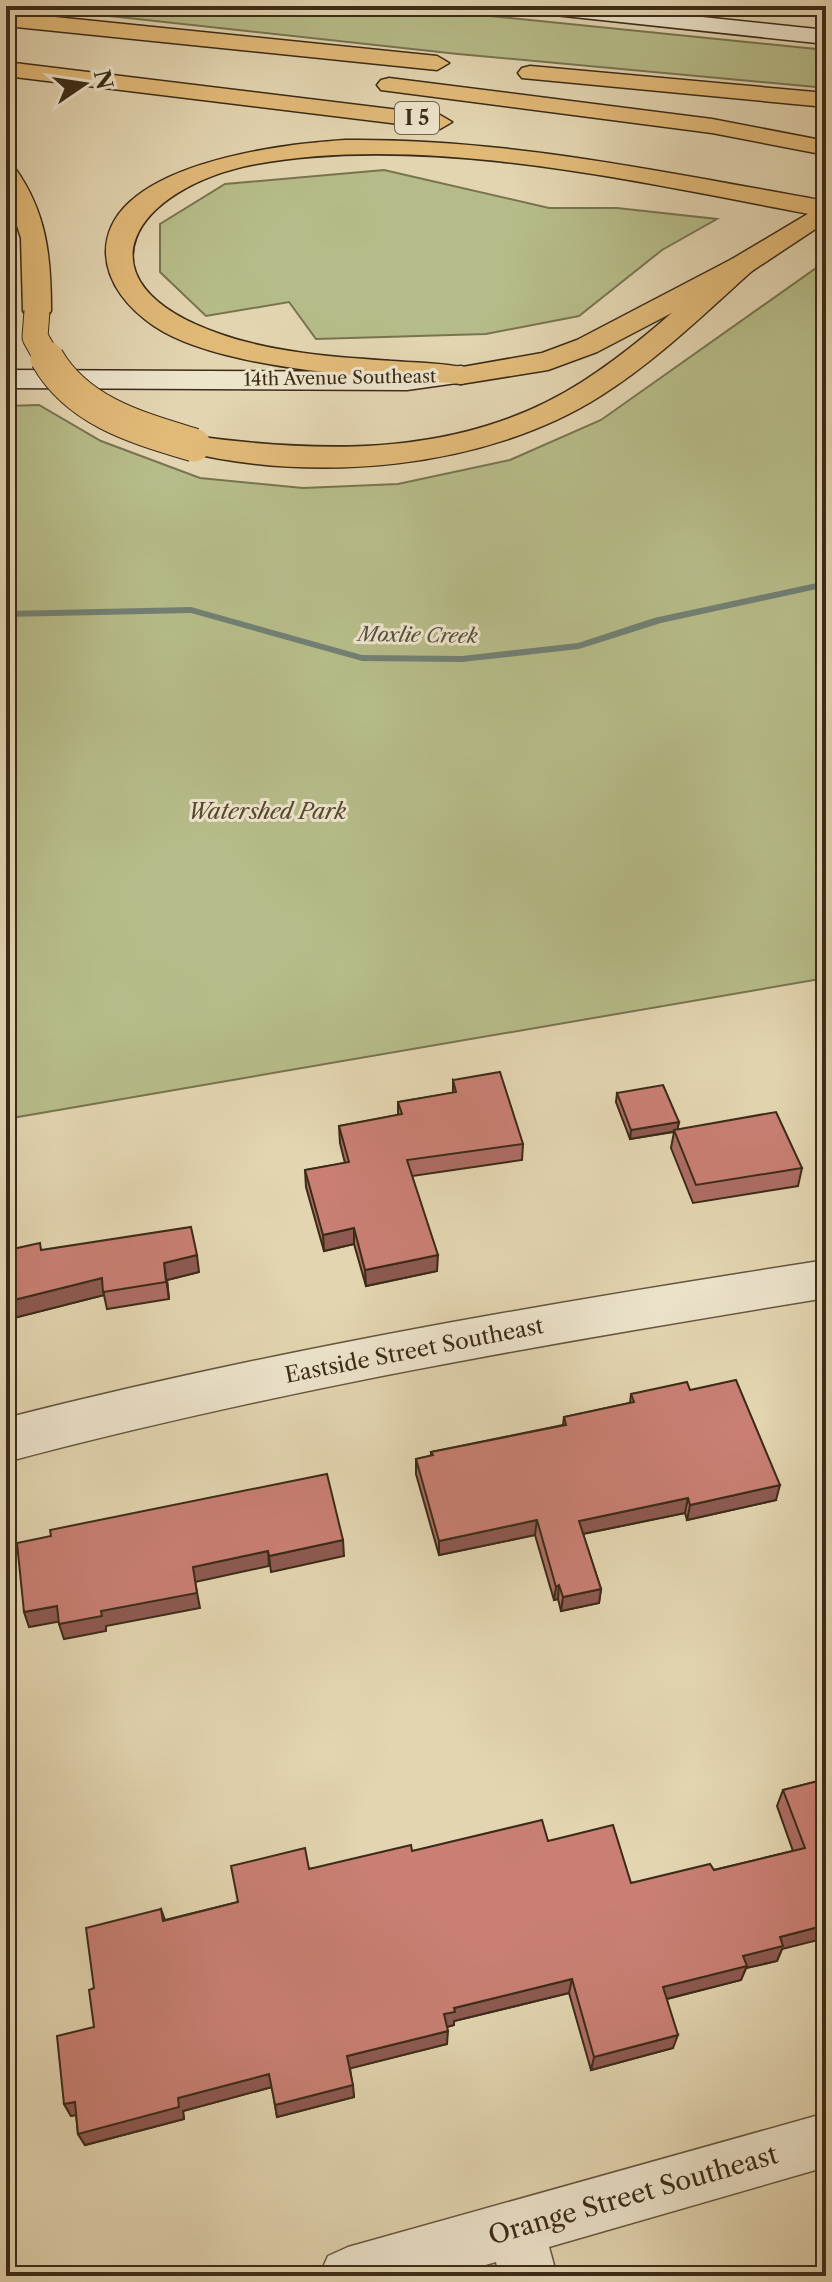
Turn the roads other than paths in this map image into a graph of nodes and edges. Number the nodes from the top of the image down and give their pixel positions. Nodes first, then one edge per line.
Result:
1 (536, 6) edge
2 (6, 19) edge
3 (826, 37) edge
4 (6, 43) edge
5 (38, 46) dead end
6 (465, 66) dead end
7 (6, 69) edge
8 (511, 71) dead end
9 (366, 82) dead end
10 (826, 100) edge
11 (470, 126) dead end
12 (826, 148) edge
13 (6, 173) edge
14 (826, 210) edge
15 (742, 265) junction
16 (461, 375) junction
17 (6, 379) edge
18 (826, 1279) edge
19 (6, 1440) edge
20 (826, 2140) edge
21 (523, 2253) edge
22 (348, 2276) edge

1 - 3 main road
2 - 6 main road
4 - 5 main road
7 - 11 main road, I 5
8 - 10 main road
9 - 12 main road, I 5
13 - 15 main road, bridge
14 - 15 main road, 14th Avenue Southeast
14 - 16 main road
15 - 16 main road, 14th Avenue Southeast
16 - 17 main road, 14th Avenue Southeast
18 - 19 main road, Eastside Street Southeast
20 - 21 street, Orange Street Southeast
21 - 22 street, Orange Street Southeast

